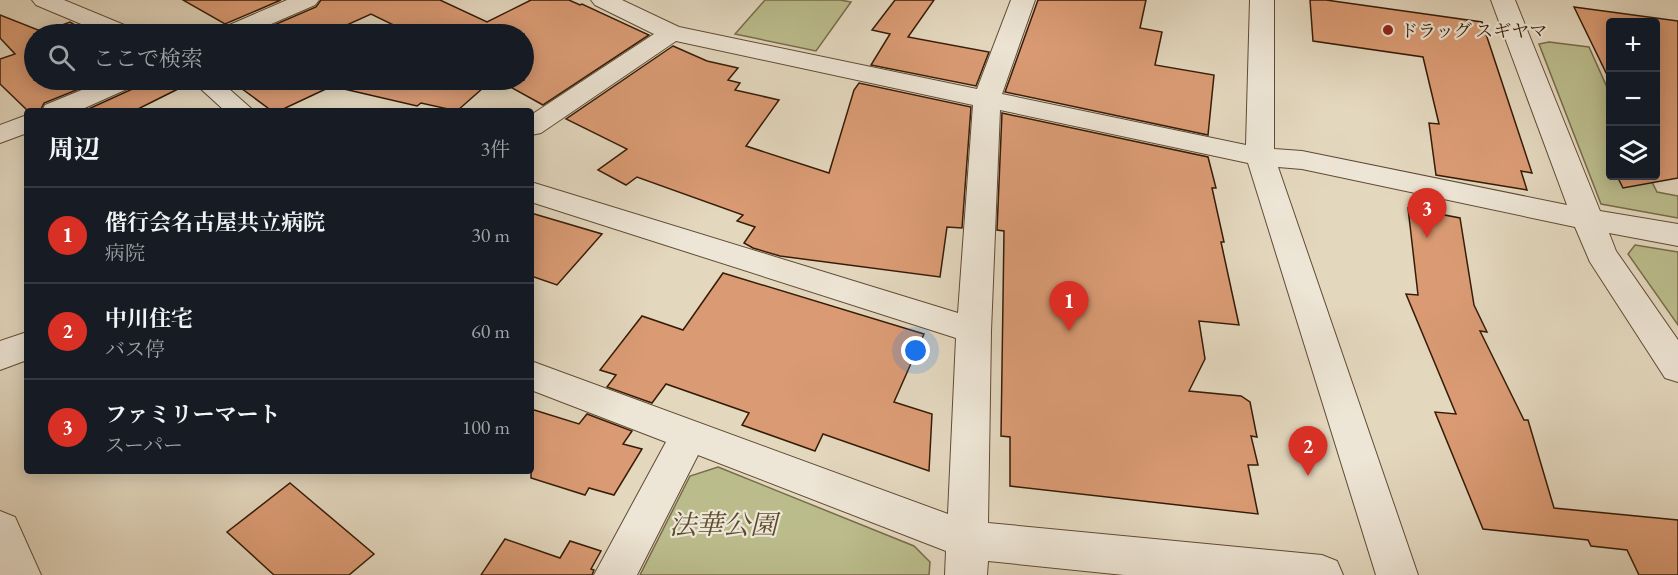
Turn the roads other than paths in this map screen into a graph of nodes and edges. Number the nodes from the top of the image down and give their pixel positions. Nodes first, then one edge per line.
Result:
1 (44, 0) edge
2 (307, 0) edge
3 (603, 0) edge
4 (1023, 0) edge
5 (1262, 0) edge
6 (1503, 0) edge
7 (101, 24) edge
8 (252, 24) edge
9 (672, 33) junction
10 (104, 90) edge
11 (216, 90) edge
12 (987, 98) junction
13 (62, 108) edge
14 (237, 108) edge
15 (24, 124) edge
16 (534, 125) edge
17 (0, 135) edge
18 (1260, 157) junction
19 (534, 193) edge
20 (1586, 219) junction
21 (1678, 235) edge
22 (974, 331) junction
23 (24, 346) edge
24 (0, 356) edge
25 (1678, 368) edge
26 (534, 376) edge
27 (689, 436) junction
28 (0, 530) edge
29 (966, 557) edge
30 (20, 575) edge
31 (615, 575) edge
32 (1322, 575) edge
33 (1397, 575) edge

1 - 7 street
2 - 8 street
3 - 9 street
4 - 12 street
5 - 18 street
6 - 20 street
9 - 12 street
9 - 16 street
10 - 13 street
11 - 14 street
12 - 18 street
12 - 22 street
15 - 17 street
18 - 20 street
18 - 33 street
19 - 22 street
20 - 21 street
20 - 25 street
22 - 29 street
23 - 24 street
26 - 27 street
27 - 29 street
27 - 31 street
28 - 30 street
29 - 32 street

